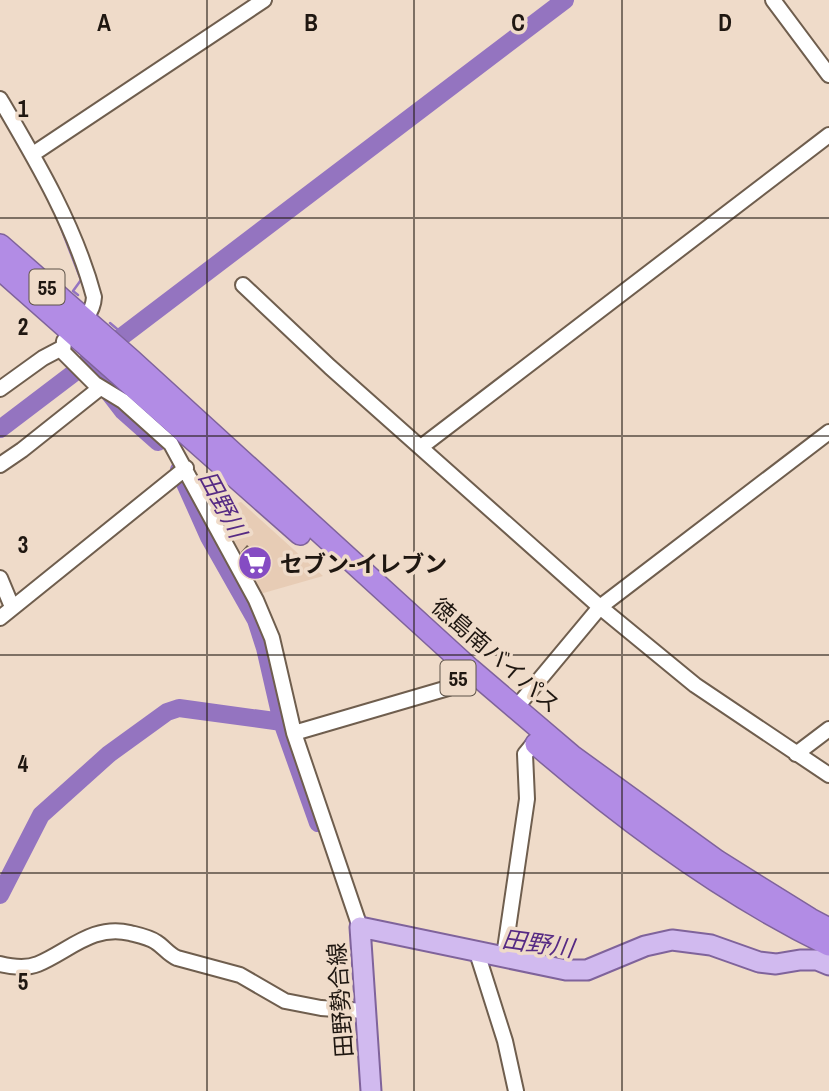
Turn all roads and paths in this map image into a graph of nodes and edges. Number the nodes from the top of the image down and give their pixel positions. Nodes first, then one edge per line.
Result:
1 (264, 0) edge
2 (773, 0) edge
3 (829, 75) edge
4 (0, 99) edge
5 (829, 135) edge
6 (33, 154) junction
7 (0, 245) edge
8 (0, 269) edge
9 (243, 285) dead end
10 (77, 338) junction
11 (124, 365) junction
12 (97, 386) junction
13 (0, 389) edge
14 (829, 432) edge
15 (421, 447) junction
16 (2, 457) edge
17 (181, 471) junction
18 (0, 578) edge
19 (15, 606) junction
20 (600, 607) junction
21 (0, 618) edge
22 (460, 680) junction
23 (515, 709) junction
24 (829, 729) edge
25 (294, 733) junction
26 (534, 743) junction
27 (796, 754) junction
28 (829, 775) edge
29 (360, 927) junction
30 (829, 929) edge
31 (829, 945) edge
32 (479, 954) junction
33 (504, 956) junction
34 (0, 964) edge
35 (829, 965) edge
36 (364, 1011) junction
37 (371, 1091) edge
38 (516, 1091) edge

1 - 6 street
2 - 3 street
4 - 6 street
5 - 15 street
6 - 10 street
7 - 10 highway, 徳島南バイパス / 55
8 - 10 highway, 徳島南バイパス / 55
9 - 15 street
10 - 11 highway, 徳島南バイパス / 55
10 - 12 street
10 - 13 street
11 - 22 highway, 徳島南バイパス / 55
11 - 23 highway, 徳島南バイパス / 55
12 - 16 street
12 - 17 street
14 - 20 street
15 - 20 street
17 - 19 street
17 - 25 street
18 - 19 street
19 - 21 street
20 - 23 street
20 - 27 street
22 - 25 street
22 - 26 highway, 徳島南バイパス / 55
23 - 30 highway, 徳島南バイパス / 55
24 - 27 street
25 - 29 street
26 - 31 highway, 徳島南バイパス / 55
26 - 33 street
27 - 28 street
29 - 32 main road, 田野勢合線
29 - 36 main road, 田野勢合線
32 - 33 main road, 田野勢合線
32 - 38 street
33 - 35 main road, 田野勢合線
34 - 36 street
36 - 37 main road, 田野勢合線

